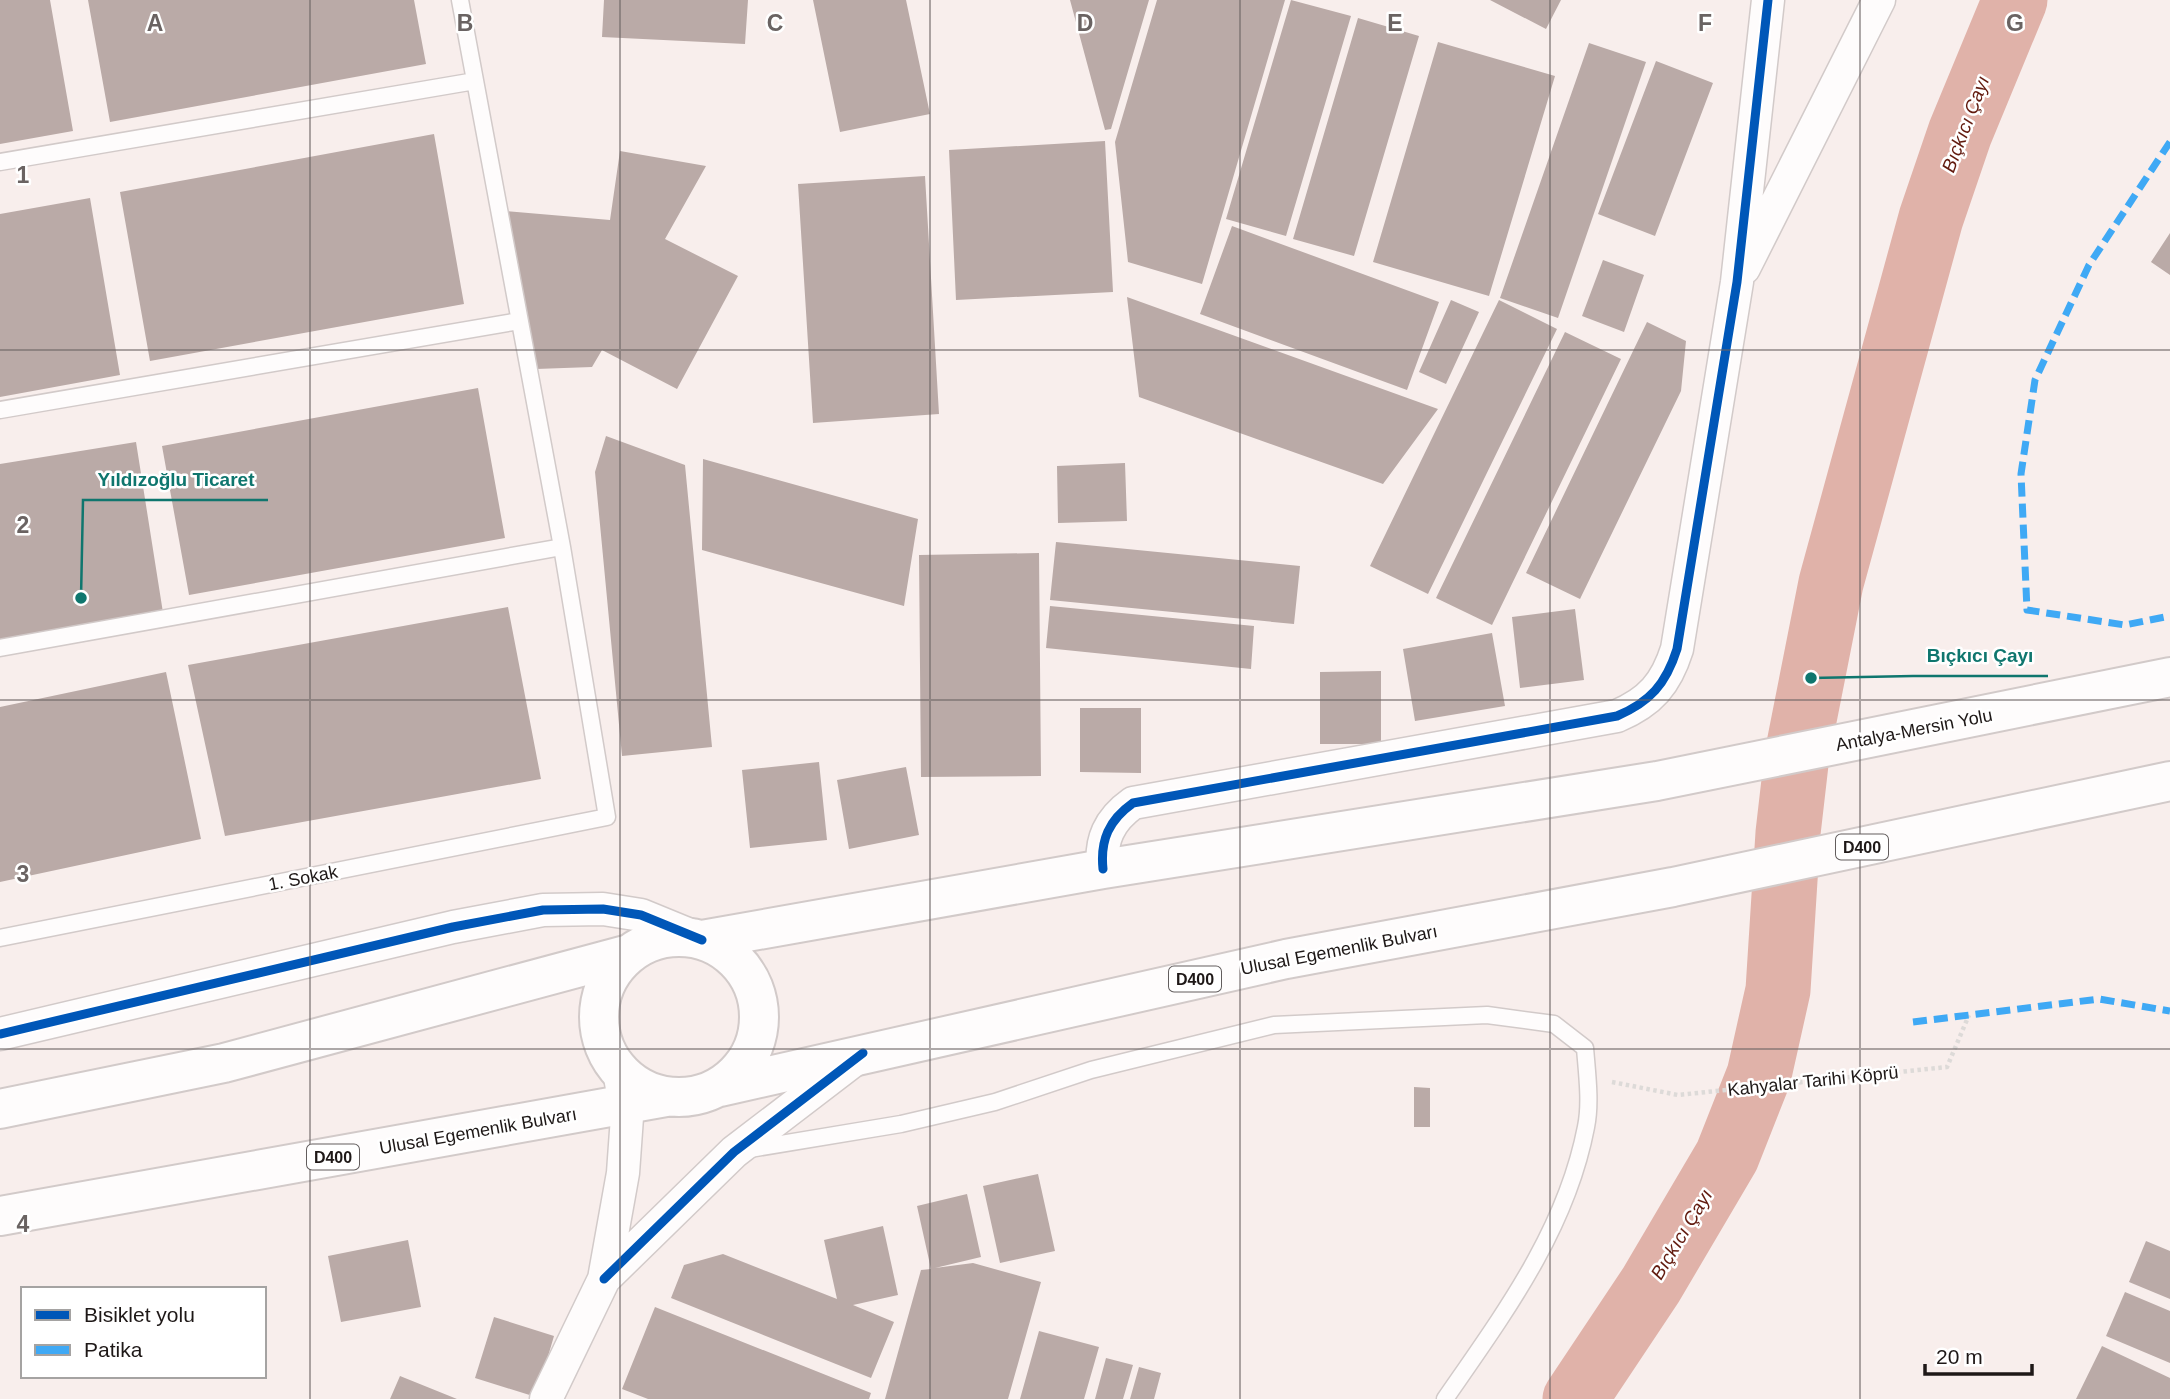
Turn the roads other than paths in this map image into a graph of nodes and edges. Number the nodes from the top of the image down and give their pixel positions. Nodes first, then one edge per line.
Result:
1 (460, 0) edge
2 (1768, 0) edge
3 (1879, 0) edge
4 (475, 81) junction
5 (0, 163) edge
6 (1737, 282) junction
7 (519, 321) junction
8 (0, 410) edge
9 (562, 548) junction
10 (0, 648) edge
11 (2170, 677) edge
12 (2170, 781) edge
13 (1103, 869) junction
14 (0, 938) edge
15 (702, 940) junction
16 (629, 954) junction
17 (0, 1034) edge
18 (863, 1053) junction
19 (720, 1087) junction
20 (622, 1088) junction
21 (0, 1109) edge
22 (734, 1152) junction
23 (0, 1216) edge
24 (604, 1279) junction
25 (546, 1399) edge
26 (1444, 1399) edge

1 - 4 lane
2 - 6 street
3 - 6 street
4 - 5 lane
4 - 7 lane
6 - 13 street
7 - 8 lane
7 - 9 lane
9 - 10 lane
9 - 14 lane, 1. Sokak
11 - 13 highway, Antalya-Mersin Yolu
12 - 18 highway, Ulusal Egemenlik Bulvarı / D400
13 - 15 highway
15 - 16 highway
15 - 17 street
15 - 19 highway
16 - 20 highway
16 - 21 highway
18 - 19 highway, Ulusal Egemenlik Bulvarı / D400
18 - 22 street
19 - 20 highway, Ulusal Egemenlik Bulvarı / D400
20 - 23 highway, Ulusal Egemenlik Bulvarı / D400
20 - 24 street
22 - 24 street
22 - 26 lane
24 - 25 street

